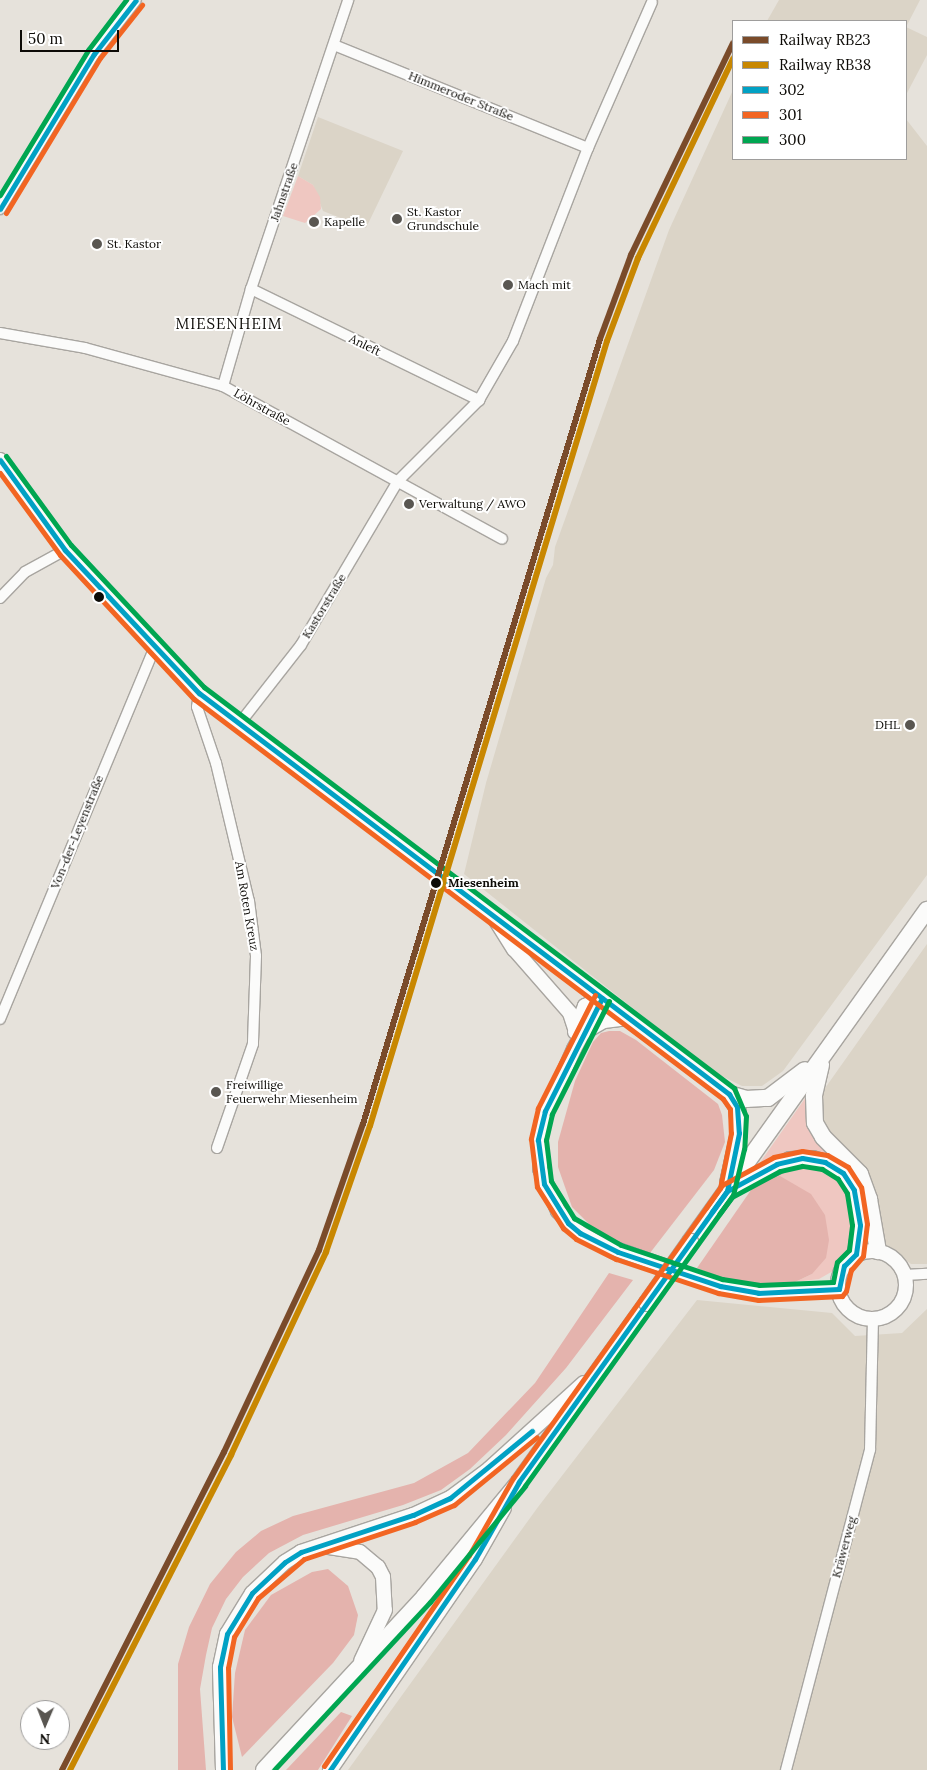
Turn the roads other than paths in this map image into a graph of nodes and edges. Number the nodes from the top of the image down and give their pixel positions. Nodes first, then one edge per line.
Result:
1 (136, 0) edge
2 (348, 0) edge
3 (652, 2) dead end
4 (334, 45) junction
5 (588, 148) junction
6 (0, 209) edge
7 (251, 289) junction
8 (0, 333) edge
9 (224, 386) junction
10 (479, 400) junction
11 (0, 460) edge
12 (398, 481) junction
13 (502, 539) dead end
14 (64, 550) junction
15 (0, 598) edge
16 (155, 646) junction
17 (199, 693) junction
18 (240, 723) junction
19 (927, 910) edge
20 (492, 914) junction
21 (602, 998) junction
22 (628, 1018) junction
23 (0, 1019) edge
24 (579, 1030) junction
25 (822, 1056) junction
26 (729, 1094) junction
27 (217, 1148) dead end
28 (726, 1191) junction
29 (878, 1251) junction
30 (856, 1254) junction
31 (927, 1274) edge
32 (905, 1275) junction
33 (839, 1289) junction
34 (873, 1319) junction
35 (598, 1371) junction
36 (519, 1482) junction
37 (301, 1552) junction
38 (354, 1675) junction
39 (223, 1770) edge
40 (264, 1770) edge
41 (330, 1770) edge
42 (786, 1770) edge

1 - 6 street
2 - 4 street, Jahnstraße
3 - 5 street
4 - 5 street, Himmeroder Straße
4 - 7 street, Jahnstraße
5 - 10 street
7 - 9 street, Jahnstraße
7 - 10 street, Anleft
8 - 9 street, Löhrstraße
9 - 12 street, Löhrstraße
10 - 12 street
11 - 14 street
12 - 13 street, Löhrstraße
12 - 18 street, Kastorstraße
14 - 15 street
14 - 16 street
16 - 17 street
16 - 23 street, Von-der-Leyenstraße
17 - 18 street
17 - 27 street, Am Roten Kreuz
18 - 20 street
19 - 25 main road
20 - 21 street
20 - 24 street
21 - 22 main road
21 - 24 street
22 - 24 street
22 - 26 main road
24 - 33 street
25 - 26 main road
25 - 28 main road
25 - 29 main road
26 - 28 main road
28 - 30 main road
28 - 35 main road, bridge
29 - 30 street
29 - 32 street
30 - 33 street
31 - 32 street
32 - 34 street
33 - 34 street
34 - 42 street, Kräwerweg
35 - 36 main road
35 - 37 street
36 - 38 main road
36 - 41 street
37 - 38 street
37 - 39 street
38 - 40 main road

